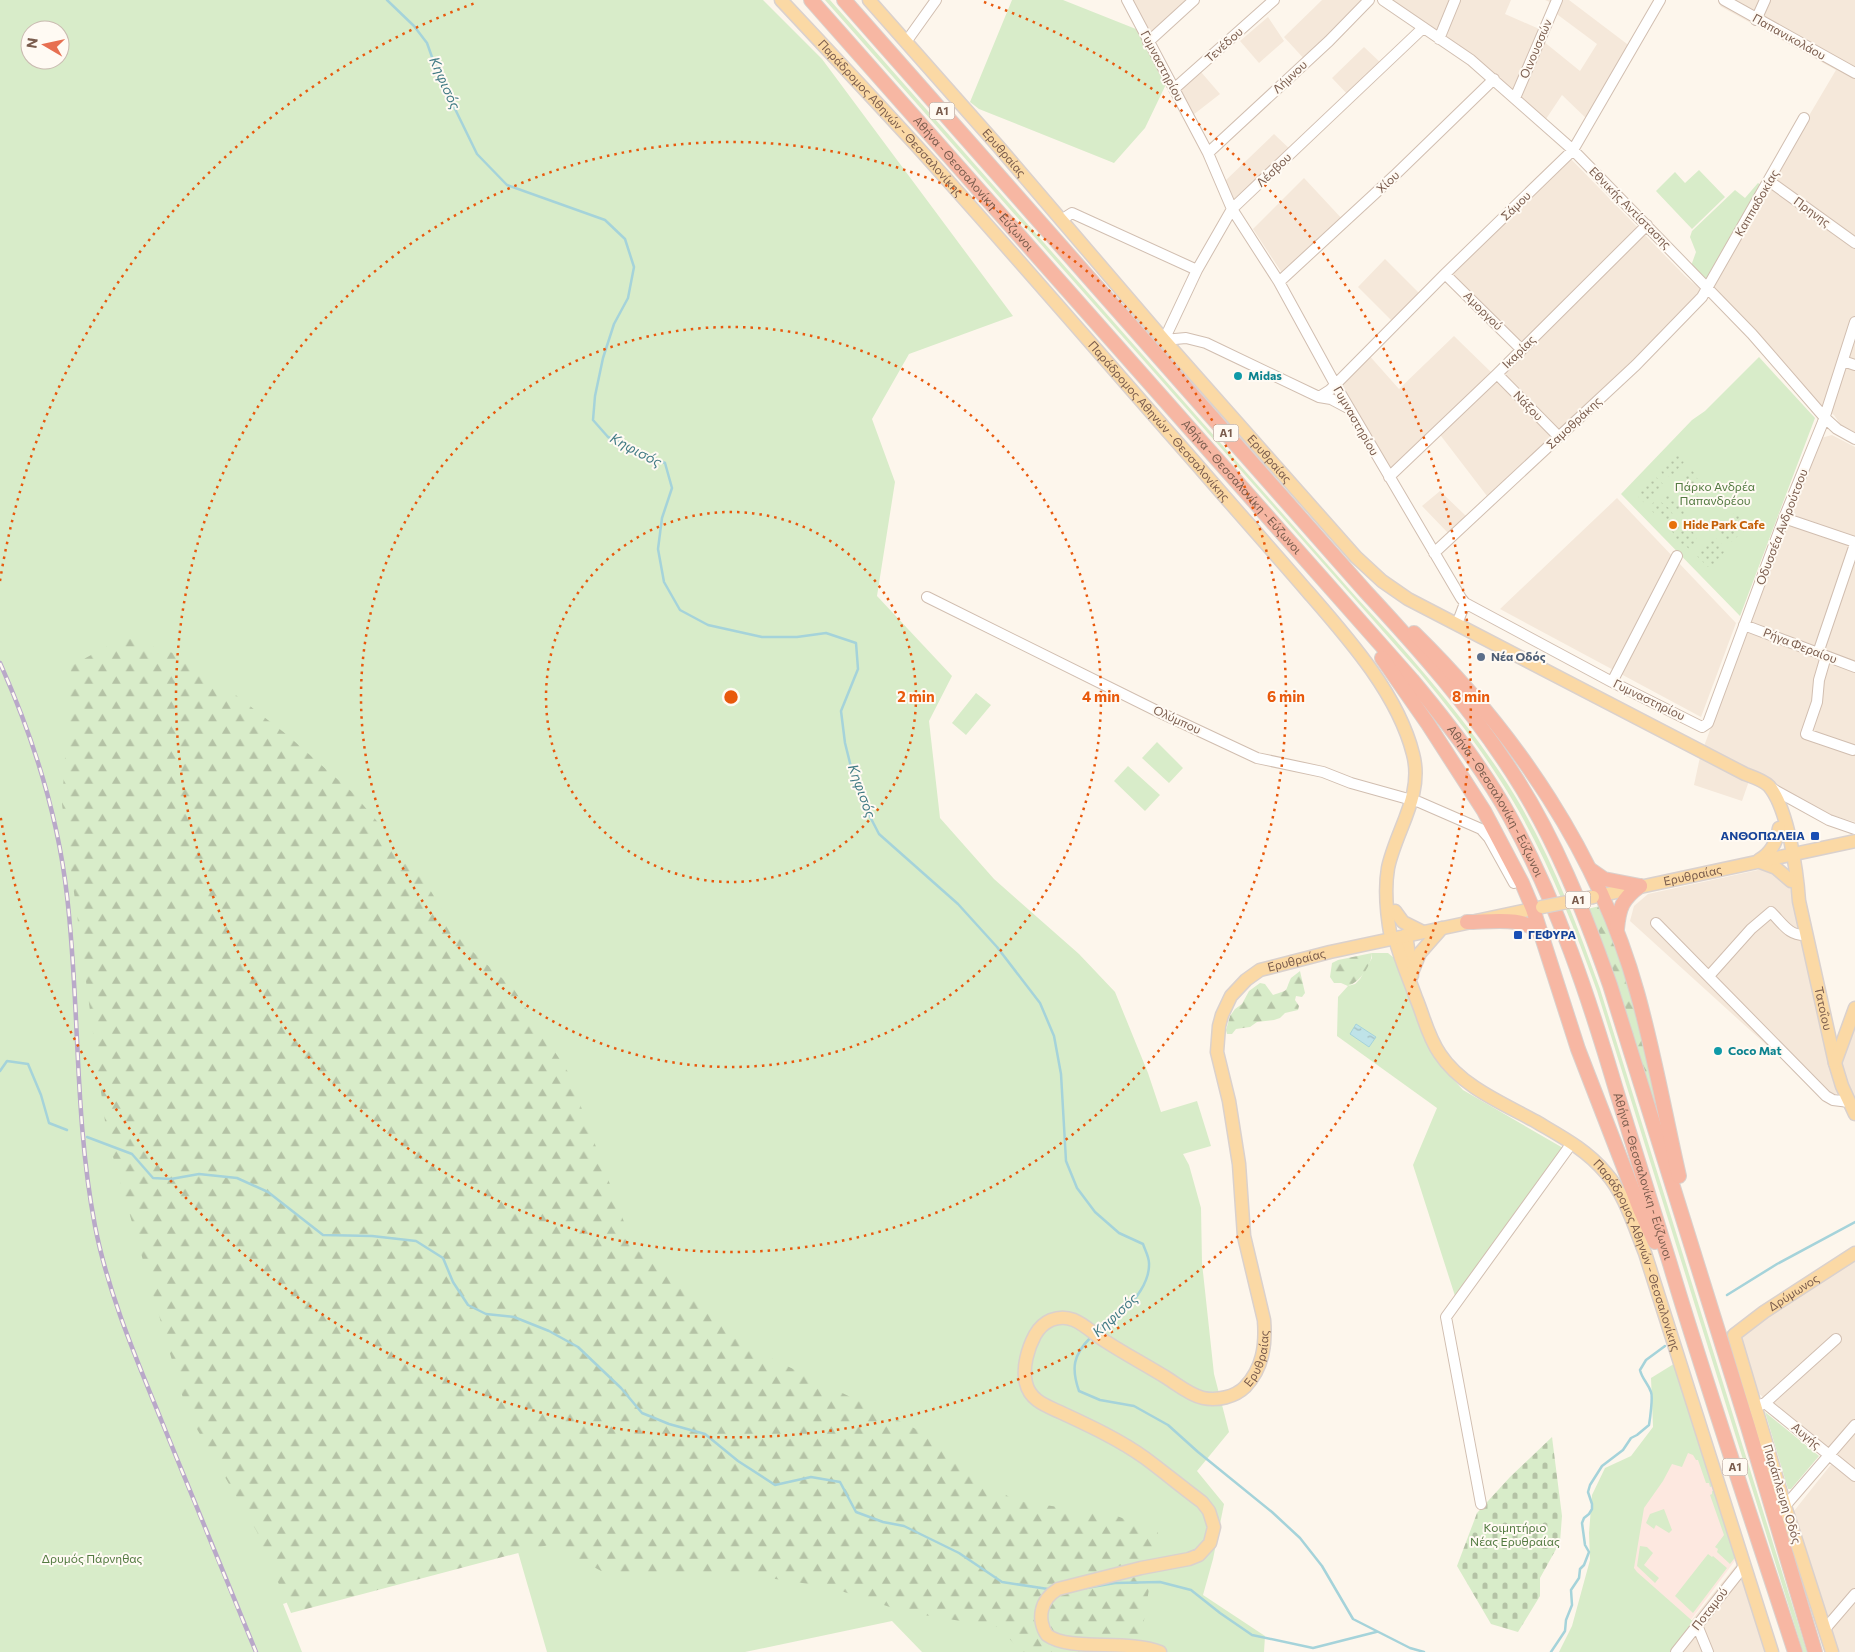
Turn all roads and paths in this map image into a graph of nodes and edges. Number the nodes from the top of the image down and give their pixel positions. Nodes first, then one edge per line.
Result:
1 (781, 0) edge
2 (811, 0) edge
3 (844, 0) edge
4 (869, 0) edge
5 (936, 0) edge
6 (1127, 0) edge
7 (1194, 0) edge
8 (1274, 0) edge
9 (1369, 0) edge
10 (1383, 0) edge
11 (1455, 0) edge
12 (1558, 0) edge
13 (1660, 0) edge
14 (1724, 0) edge
15 (1765, 0) edge
16 (1756, 20) junction
17 (1423, 28) junction
18 (1439, 39) junction
19 (906, 42) junction
20 (1148, 42) junction
21 (1855, 74) edge
22 (1494, 79) junction
23 (1174, 89) junction
24 (1515, 98) junction
25 (1804, 118) dead end
26 (1573, 150) junction
27 (1208, 153) junction
28 (1769, 181) junction
29 (1232, 209) junction
30 (1061, 220) junction
31 (1647, 225) junction
32 (1855, 243) edge
33 (1197, 270) junction
34 (1445, 274) junction
35 (1279, 282) junction
36 (1709, 288) junction
37 (1855, 322) edge
38 (1164, 340) junction
39 (1521, 349) junction
40 (1843, 361) junction
41 (1855, 365) edge
42 (1497, 374) junction
43 (1335, 384) junction
44 (1319, 397) junction
45 (1350, 410) junction
46 (1825, 418) junction
47 (1559, 437) junction
48 (1855, 439) edge
49 (1389, 477) junction
50 (1784, 518) junction
51 (1855, 543) edge
52 (1434, 553) junction
53 (1676, 556) dead end
54 (1366, 592) junction
55 (927, 597) dead end
56 (1465, 603) junction
57 (1346, 608) junction
58 (1457, 624) junction
59 (1744, 625) junction
60 (1822, 655) junction
61 (1855, 667) edge
62 (1612, 682) junction
63 (1702, 727) joint
64 (1853, 750) dead end
65 (1745, 774) junction
66 (1768, 786) junction
67 (1412, 800) junction
68 (1779, 828) junction
69 (1855, 829) edge
70 (1855, 841) edge
71 (1814, 850) junction
72 (1788, 855) junction
73 (1757, 862) junction
74 (1589, 868) junction
75 (1794, 880) junction
76 (1518, 883) junction
77 (1640, 886) junction
78 (1387, 893) junction
79 (1597, 896) junction
80 (1538, 908) junction
81 (1395, 911) junction
82 (1468, 922) junction
83 (1656, 923) dead end
84 (1442, 928) junction
85 (1423, 932) junction
86 (1617, 933) junction
87 (1806, 935) junction
88 (1398, 937) junction
89 (1543, 940) junction
90 (1412, 975) junction
91 (1709, 976) junction
92 (1417, 1000) junction
93 (1855, 1008) edge
94 (1835, 1063) junction
95 (1849, 1102) junction
96 (1855, 1114) edge
97 (1572, 1143) junction
98 (1855, 1253) edge
99 (1695, 1256) junction
100 (1677, 1288) junction
101 (1734, 1335) joint
102 (1836, 1339) dead end
103 (1760, 1405) junction
104 (1855, 1425) edge
105 (1830, 1456) junction
106 (1855, 1476) edge
107 (1481, 1504) dead end
108 (1785, 1506) junction
109 (1745, 1565) junction
110 (1855, 1594) edge
111 (1697, 1625) junction
112 (1824, 1629) junction
113 (1160, 1652) edge
114 (1676, 1652) edge
115 (1708, 1652) edge
116 (1772, 1652) edge
117 (1794, 1652) edge
118 (1815, 1652) edge
119 (1832, 1652) edge

1 - 67 main road, Παράδρομος Αθηνών - Θεσσαλονίκης
2 - 57 highway, Αθήνα - Θεσσαλονίκη - Εύζωνοι / Α1
3 - 54 highway, Αθήνα - Θεσσαλονίκη - Εύζωνοι / Α1
4 - 19 main road, Ερυθραίας
5 - 19 street
6 - 20 street, Γυμναστηρίου
7 - 20 street
8 - 23 street, Τενέδου
9 - 27 street, Λήμνου
10 - 17 street, Εθνικής Αντίστασης
11 - 18 street
12 - 24 street, Οινουσσών
13 - 26 street, Σάμου
14 - 16 street, Παπανικολάου
15 - 16 street
16 - 21 street, Παπανικολάου
17 - 18 street, Εθνικής Αντίστασης
17 - 29 street, Λέσβου
18 - 22 street, Εθνικής Αντίστασης
19 - 30 main road, Ερυθραίας
20 - 23 street, Γυμναστηρίου
22 - 24 street, Εθνικής Αντίστασης
22 - 35 street, Χίου
23 - 27 street, Γυμναστηρίου
24 - 26 street, Εθνικής Αντίστασης
25 - 28 street, Καππαδοκίας
26 - 31 street, Εθνικής Αντίστασης
26 - 34 street, Σάμου
27 - 29 street, Γυμναστηρίου
28 - 32 street, Πρηνης
28 - 36 street, Καππαδοκίας
29 - 33 street, Λέσβου
29 - 35 street, Γυμναστηρίου
30 - 33 street
30 - 38 main road, Ερυθραίας
31 - 36 street, Εθνικής Αντίστασης
31 - 39 street, Ικαρίας
33 - 38 street, Λέσβου
34 - 39 street, Αμοργού
34 - 43 street, Σάμου
35 - 43 street, Γυμναστηρίου
36 - 46 street, Εθνικής Αντίστασης
36 - 47 street, Σαμοθράκης
37 - 40 street, Οδυσσέα Ανδρούτσου
38 - 44 street
38 - 58 main road, Ερυθραίας
39 - 42 street, Ικαρίας
40 - 41 street
40 - 46 street, Οδυσσέα Ανδρούτσου
42 - 47 street, Νάξου
42 - 49 street, Ικαρίας
43 - 44 street, Σάμου
43 - 45 street, Γυμναστηρίου
44 - 45 street
45 - 49 street, Γυμναστηρίου
46 - 48 street, Εθνικής Αντίστασης
46 - 50 street, Οδυσσέα Ανδρούτσου
47 - 52 street, Σαμοθράκης
49 - 52 street, Γυμναστηρίου
50 - 51 street
50 - 59 street, Οδυσσέα Ανδρούτσου
51 - 60 street
52 - 56 street, Γυμναστηρίου
53 - 62 street
54 - 74 highway
54 - 99 highway, Αθήνα - Θεσσαλονίκη - Εύζωνοι / Α1
55 - 67 street, Ολύμπου
56 - 58 street
56 - 62 street, Γυμναστηρίου
57 - 76 highway
57 - 100 highway, Αθήνα - Θεσσαλονίκη - Εύζωνοι / Α1
58 - 65 main road, Ερυθραίας
59 - 60 street, Ρήγα Φεραίου
59 - 63 street, Οδυσσέα Ανδρούτσου
60 - 61 street, Ρήγα Φεραίου
60 - 64 street
62 - 63 street, Γυμναστηρίου
65 - 66 main road, Ερυθραίας
65 - 68 main road, Ερυθραίας
66 - 69 street, Ερυθραίας
66 - 72 main road
67 - 76 street, Ολύμπου
67 - 78 main road, Παράδρομος Αθηνών - Θεσσαλονίκης
68 - 72 main road, Ερυθραίας
68 - 73 main road
70 - 71 main road, Ερυθραίας
71 - 72 main road, Ερυθραίας
71 - 75 main road
72 - 73 main road, Ερυθραίας
72 - 75 main road, Τατοΐου
73 - 75 main road
73 - 77 main road, Ερυθραίας
74 - 77 highway
74 - 79 highway
75 - 87 main road, Τατοΐου
76 - 80 highway
77 - 79 main road, Ερυθραίας
77 - 86 highway
78 - 81 main road, Παράδρομος Αθηνών - Θεσσαλονίκης
78 - 88 main road, Παράδρομος Αθηνών - Θεσσαλονίκης
79 - 80 main road, Ερυθραίας, bridge
79 - 86 highway
80 - 82 main road, Ερυθραίας
80 - 89 highway
81 - 85 main road
81 - 88 main road, Παράδρομος Αθηνών - Θεσσαλονίκης
82 - 84 main road, Ερυθραίας
82 - 89 highway
83 - 91 street
84 - 85 main road, Ερυθραίας
84 - 90 main road
85 - 88 main road, Ερυθραίας
86 - 99 highway
87 - 91 street
87 - 94 main road, Τατοΐου
88 - 90 main road, Παράδρομος Αθηνών - Θεσσαλονίκης
88 - 92 main road, Παράδρομος Αθηνών - Θεσσαλονίκης
88 - 113 main road, Ερυθραίας
89 - 100 highway
90 - 92 main road
91 - 95 street
92 - 97 main road, Παράδρομος Αθηνών - Θεσσαλονίκης
93 - 94 main road
94 - 95 main road, Τατοΐου
95 - 96 main road, Τατοΐου
97 - 107 street
97 - 109 main road, Παράδρομος Αθηνών - Θεσσαλονίκης
98 - 101 main road, Δρύμωνος
99 - 118 highway, Αθήνα - Θεσσαλονίκη - Εύζωνοι / Α1
100 - 117 highway, Αθήνα - Θεσσαλονίκη - Εύζωνοι / Α1
101 - 103 main road, Παράπλευρη Οδός
102 - 103 street
103 - 105 street, Αυγής
103 - 108 main road, Παράπλευρη Οδός
104 - 105 street
105 - 106 street, Αυγής
105 - 108 street
108 - 112 main road, Παράπλευρη Οδός
109 - 111 street, Ποταμού
109 - 116 main road, Παράδρομος Αθηνών - Θεσσαλονίκης
110 - 112 street
111 - 114 street, Ποταμού
111 - 115 street
112 - 119 main road, Παράπλευρη Οδός

